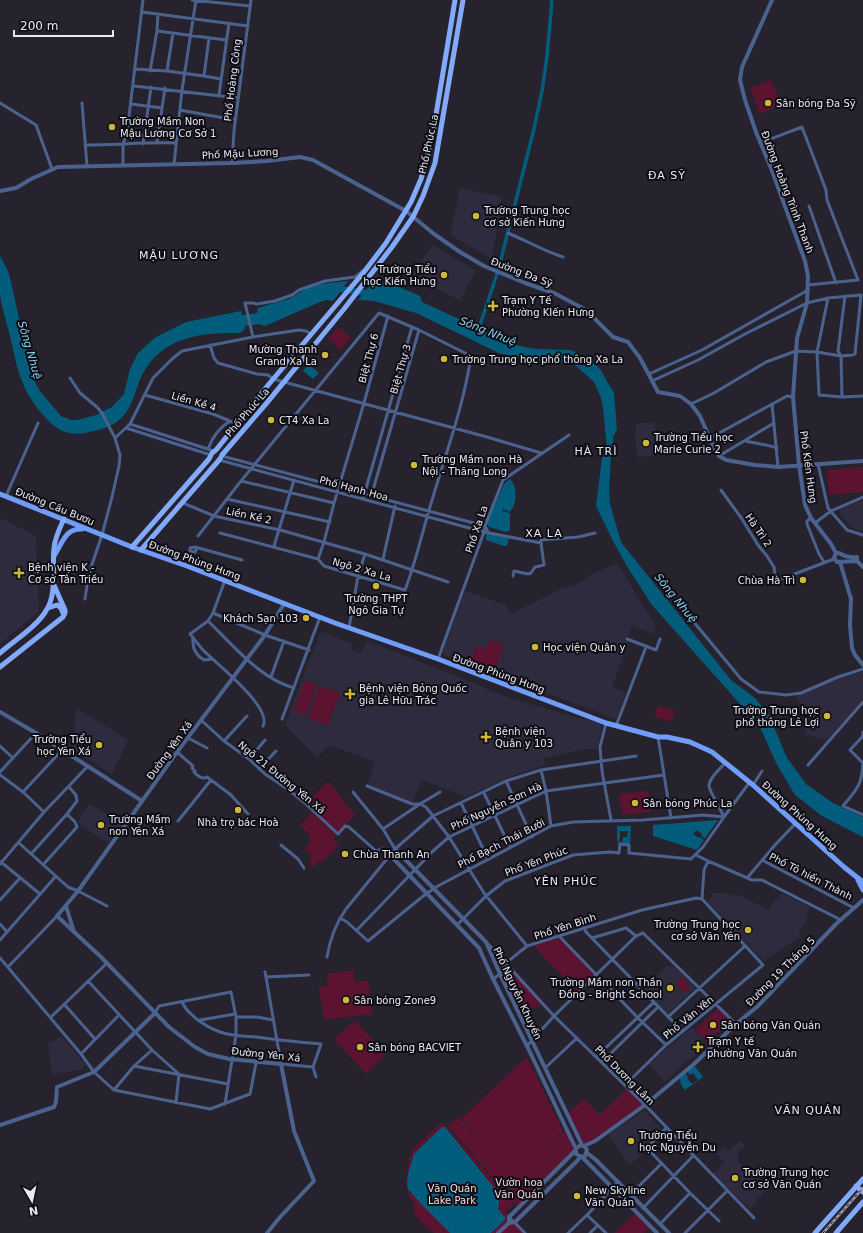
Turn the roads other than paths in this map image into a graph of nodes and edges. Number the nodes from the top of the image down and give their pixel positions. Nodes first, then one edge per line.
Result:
1 (143, 0) edge
2 (192, 0) edge
3 (196, 0) edge
4 (251, 0) edge
5 (455, 0) edge
6 (463, 0) edge
7 (772, 0) edge
8 (250, 6) junction
9 (142, 12) junction
10 (158, 14) junction
11 (194, 18) junction
12 (229, 23) junction
13 (248, 26) junction
14 (157, 31) junction
15 (173, 33) junction
16 (191, 36) junction
17 (210, 38) junction
18 (226, 40) junction
19 (447, 47) junction
20 (455, 48) junction
21 (135, 69) junction
22 (150, 71) junction
23 (166, 71) junction
24 (186, 74) junction
25 (204, 76) junction
26 (221, 79) junction
27 (134, 86) junction
28 (151, 87) junction
29 (164, 88) junction
30 (182, 90) junction
31 (219, 95) junction
32 (238, 98) junction
33 (0, 102) edge
34 (82, 103) dead end
35 (131, 104) junction
36 (148, 106) junction
37 (162, 108) junction
38 (180, 110) junction
39 (235, 120) junction
40 (127, 133) junction
41 (144, 135) junction
42 (158, 138) junction
43 (157, 142) junction
44 (175, 143) junction
45 (760, 143) junction
46 (123, 144) junction
47 (143, 144) junction
48 (85, 146) junction
49 (232, 163) junction
50 (174, 164) junction
51 (123, 165) junction
52 (87, 166) junction
53 (52, 169) junction
54 (0, 192) edge
55 (809, 206) dead end
56 (406, 211) junction
57 (413, 217) junction
58 (508, 233) dead end
59 (563, 257) dead end
60 (365, 270) junction
61 (836, 283) junction
62 (808, 285) junction
63 (808, 290) junction
64 (844, 296) junction
65 (828, 298) junction
66 (807, 303) junction
67 (388, 316) junction
68 (412, 327) junction
69 (419, 330) junction
70 (312, 334) junction
71 (253, 337) junction
72 (210, 345) junction
73 (796, 351) junction
74 (817, 352) junction
75 (841, 356) junction
76 (649, 374) junction
77 (70, 378) dead end
78 (273, 379) junction
79 (652, 380) junction
80 (284, 382) junction
81 (315, 390) junction
82 (146, 395) junction
83 (863, 396) edge
84 (793, 397) junction
85 (842, 397) junction
86 (364, 403) junction
87 (691, 404) junction
88 (772, 404) junction
89 (388, 410) junction
90 (396, 412) junction
91 (230, 421) junction
92 (38, 423) dead end
93 (774, 423) junction
94 (130, 424) junction
95 (238, 424) junction
96 (126, 428) junction
97 (454, 428) junction
98 (569, 435) dead end
99 (115, 438) junction
100 (710, 438) junction
101 (746, 441) junction
102 (777, 448) junction
103 (208, 449) junction
104 (213, 453) junction
105 (541, 453) junction
106 (719, 456) junction
107 (220, 458) junction
108 (863, 461) edge
109 (818, 464) junction
110 (255, 465) junction
111 (799, 465) junction
112 (778, 467) junction
113 (252, 469) junction
114 (294, 480) junction
115 (241, 481) junction
116 (339, 487) junction
117 (721, 490) dead end
118 (290, 492) junction
119 (338, 492) junction
120 (0, 494) edge
121 (364, 494) junction
122 (6, 496) junction
123 (371, 496) junction
124 (863, 497) edge
125 (227, 499) junction
126 (363, 499) junction
127 (370, 501) junction
128 (396, 502) junction
129 (182, 503) junction
130 (334, 503) junction
131 (394, 507) junction
132 (428, 511) junction
133 (831, 511) junction
134 (284, 512) junction
135 (214, 516) junction
136 (427, 516) junction
137 (811, 518) junction
138 (64, 520) junction
139 (330, 522) junction
140 (815, 524) junction
141 (484, 526) junction
142 (86, 529) junction
143 (280, 530) junction
144 (486, 532) junction
145 (595, 533) dead end
146 (220, 534) dead end
147 (102, 535) junction
148 (198, 536) dead end
149 (863, 536) edge
150 (324, 542) junction
151 (541, 543) junction
152 (274, 546) junction
153 (132, 547) junction
154 (196, 548) dead end
155 (141, 550) junction
156 (836, 553) junction
157 (365, 554) junction
158 (843, 555) junction
159 (54, 556) junction
160 (863, 557) edge
161 (318, 558) junction
162 (383, 559) junction
163 (834, 559) junction
164 (856, 559) junction
165 (242, 560) dead end
166 (841, 561) junction
167 (824, 562) junction
168 (863, 567) edge
169 (413, 570) junction
170 (358, 576) junction
171 (513, 576) dead end
172 (225, 580) junction
173 (53, 582) junction
174 (448, 582) dead end
175 (85, 599) dead end
176 (284, 604) junction
177 (48, 608) junction
178 (213, 613) junction
179 (64, 615) junction
180 (688, 615) dead end
181 (320, 617) junction
182 (208, 621) junction
183 (349, 628) junction
184 (265, 635) junction
185 (193, 637) junction
186 (627, 639) dead end
187 (660, 639) dead end
188 (284, 641) junction
189 (646, 647) junction
190 (308, 650) junction
191 (0, 653) edge
192 (247, 658) junction
193 (213, 659) junction
194 (438, 659) junction
195 (863, 665) edge
196 (0, 667) edge
197 (863, 669) edge
198 (271, 677) junction
199 (233, 678) junction
200 (294, 688) junction
201 (863, 702) edge
202 (0, 712) edge
203 (247, 716) dead end
204 (201, 720) junction
205 (282, 720) dead end
206 (606, 723) junction
207 (263, 726) dead end
208 (616, 726) junction
209 (863, 732) edge
210 (36, 733) junction
211 (658, 737) junction
212 (188, 738) junction
213 (265, 740) dead end
214 (224, 741) junction
215 (0, 746) edge
216 (207, 748) dead end
217 (62, 749) junction
218 (276, 750) dead end
219 (178, 752) junction
220 (636, 756) dead end
221 (13, 758) junction
222 (249, 759) junction
223 (601, 761) junction
224 (725, 763) junction
225 (808, 765) dead end
226 (88, 766) junction
227 (260, 769) junction
228 (541, 770) junction
229 (762, 771) dead end
230 (0, 772) edge
231 (0, 775) edge
232 (664, 775) junction
233 (211, 780) junction
234 (506, 781) junction
235 (604, 783) junction
236 (751, 784) junction
237 (367, 786) dead end
238 (69, 787) junction
239 (546, 791) junction
240 (23, 792) junction
241 (353, 792) dead end
242 (440, 792) dead end
243 (484, 792) junction
244 (142, 801) junction
245 (461, 803) junction
246 (420, 804) junction
247 (517, 805) junction
248 (44, 812) junction
249 (68, 814) junction
250 (248, 814) dead end
251 (495, 815) junction
252 (863, 815) edge
253 (433, 816) junction
254 (724, 817) junction
255 (671, 818) junction
256 (611, 820) junction
257 (178, 821) dead end
258 (795, 824) junction
259 (472, 826) junction
260 (551, 826) junction
261 (383, 829) junction
262 (449, 837) junction
263 (532, 837) junction
264 (19, 843) junction
265 (281, 845) dead end
266 (510, 847) junction
267 (395, 850) junction
268 (31, 854) junction
269 (390, 855) junction
270 (696, 855) junction
271 (488, 859) junction
272 (762, 860) junction
273 (708, 861) junction
274 (1, 863) edge
275 (43, 865) junction
276 (304, 868) dead end
277 (469, 869) junction
278 (416, 871) junction
279 (56, 876) junction
280 (410, 876) junction
281 (856, 877) junction
282 (20, 878) junction
283 (747, 878) junction
284 (863, 882) edge
285 (434, 889) junction
286 (863, 890) edge
287 (78, 891) junction
288 (40, 894) junction
289 (427, 894) junction
290 (486, 896) junction
291 (702, 899) junction
292 (0, 900) edge
293 (863, 900) edge
294 (66, 906) junction
295 (107, 906) dead end
296 (854, 908) junction
297 (57, 916) junction
298 (340, 918) junction
299 (463, 919) junction
300 (841, 920) junction
301 (0, 924) edge
302 (457, 925) junction
303 (584, 927) junction
304 (357, 930) junction
305 (7, 932) junction
306 (74, 932) junction
307 (560, 936) junction
308 (636, 936) junction
309 (592, 938) junction
310 (0, 940) edge
311 (486, 942) junction
312 (527, 946) junction
313 (745, 946) junction
314 (327, 957) dead end
315 (0, 958) edge
316 (612, 960) junction
317 (107, 963) junction
318 (506, 963) junction
319 (788, 966) dead end
320 (8, 967) junction
321 (794, 969) junction
322 (264, 972) dead end
323 (500, 974) junction
324 (308, 975) dead end
325 (597, 975) junction
326 (266, 977) junction
327 (492, 978) junction
328 (88, 981) junction
329 (700, 989) junction
330 (182, 1002) junction
331 (654, 1002) junction
332 (64, 1004) junction
333 (715, 1005) junction
334 (658, 1007) junction
335 (155, 1012) junction
336 (119, 1015) junction
337 (235, 1015) junction
338 (554, 1016) junction
339 (51, 1017) junction
340 (668, 1017) junction
341 (638, 1018) junction
342 (200, 1020) junction
343 (273, 1020) junction
344 (642, 1022) junction
345 (736, 1024) junction
346 (682, 1031) junction
347 (134, 1032) junction
348 (236, 1035) junction
349 (577, 1038) junction
350 (95, 1039) junction
351 (277, 1040) junction
352 (532, 1040) junction
353 (666, 1045) junction
354 (527, 1046) junction
355 (152, 1050) junction
356 (81, 1054) junction
357 (596, 1057) junction
358 (233, 1060) junction
359 (256, 1062) junction
360 (602, 1062) junction
361 (281, 1064) junction
362 (134, 1066) junction
363 (313, 1067) junction
364 (545, 1068) junction
365 (94, 1072) junction
366 (179, 1074) junction
367 (316, 1077) dead end
368 (228, 1084) junction
369 (625, 1085) junction
370 (114, 1090) junction
371 (176, 1103) junction
372 (224, 1104) junction
373 (645, 1105) junction
374 (0, 1125) edge
375 (666, 1128) junction
376 (595, 1141) junction
377 (583, 1146) junction
378 (576, 1150) junction
379 (587, 1152) junction
380 (693, 1156) junction
381 (580, 1157) junction
382 (661, 1164) junction
383 (673, 1176) junction
384 (863, 1178) edge
385 (618, 1183) junction
386 (856, 1186) junction
387 (613, 1188) junction
388 (727, 1191) junction
389 (863, 1192) edge
390 (690, 1193) junction
391 (630, 1195) junction
392 (863, 1202) edge
393 (643, 1208) junction
394 (708, 1211) junction
395 (588, 1214) junction
396 (509, 1217) junction
397 (754, 1218) dead end
398 (719, 1221) dead end
399 (514, 1222) junction
400 (508, 1223) junction
401 (660, 1224) junction
402 (598, 1225) junction
403 (266, 1233) edge
404 (498, 1233) edge
405 (525, 1233) edge
406 (568, 1233) edge
407 (590, 1233) edge
408 (606, 1233) edge
409 (657, 1233) edge
410 (669, 1233) edge
411 (684, 1233) edge
412 (815, 1233) edge
413 (836, 1233) edge

1 - 9 street
2 - 3 street
3 - 8 street
3 - 11 street
4 - 8 street, Phố Hoàng Công
5 - 19 highway, Phố Phúc La
6 - 20 highway, Phố Phúc La
7 - 45 street, Đường Hoàng Trình Thanh
8 - 13 street, Phố Hoàng Công
9 - 10 street
9 - 21 street
10 - 11 street
10 - 14 street
11 - 12 street
11 - 16 street
12 - 13 street
12 - 18 street
13 - 32 street, Phố Hoàng Công
14 - 15 street
14 - 22 street
15 - 16 street
15 - 23 street
16 - 17 street
16 - 24 street
17 - 18 street
17 - 25 street
18 - 26 street
19 - 20 highway
19 - 56 highway, Phố Phúc La
20 - 57 highway, Phố Phúc La
21 - 22 street
21 - 27 street
22 - 23 street
23 - 24 street
24 - 25 street
24 - 30 street
25 - 26 street
26 - 31 street
27 - 28 street
27 - 35 street
28 - 29 street
28 - 36 street
29 - 30 street
29 - 37 street
30 - 31 street
30 - 38 street
31 - 32 street
32 - 39 street, Phố Hoàng Công
33 - 53 street
34 - 48 street
35 - 36 street
35 - 40 street
36 - 37 street
36 - 41 street
37 - 42 street
38 - 39 street
38 - 44 street
39 - 49 street, Phố Hoàng Công
40 - 41 street
40 - 46 street
41 - 42 street
41 - 47 street
42 - 43 street
43 - 44 street
43 - 47 street
44 - 50 street
45 - 61 street
45 - 62 street, Đường Hoàng Trình Thanh
46 - 47 street
46 - 48 street
46 - 51 street
48 - 52 street
49 - 50 street, Phố Mậu Lương
49 - 56 street, Phố Mậu Lương
50 - 51 street, Phố Mậu Lương
51 - 52 street, Phố Mậu Lương
52 - 53 street, Phố Mậu Lương
53 - 54 street, Phố Mậu Lương
55 - 61 street
56 - 57 street, Phố Mậu Lương
56 - 60 highway, Phố Phúc La
57 - 76 street, Đường Đa Sỹ
57 - 80 highway, Phố Phúc La
58 - 59 street
60 - 70 highway, Phố Phúc La
60 - 71 street
61 - 62 street
62 - 63 street, Đường Hoàng Trình Thanh
63 - 66 street, Đường Hoàng Trình Thanh
63 - 76 street
64 - 65 street
64 - 75 street
64 - 75 street
65 - 66 street
65 - 74 street
66 - 73 street, Đường Hoàng Trình Thanh
66 - 79 street
67 - 68 street
67 - 81 street
67 - 86 street, Biệt Thự 6
68 - 69 street
68 - 89 street
69 - 90 street, Biệt Thự 3
69 - 97 street
70 - 71 street
70 - 78 highway, Phố Phúc La
71 - 72 street
72 - 78 street
72 - 82 street
73 - 74 street
73 - 84 street, Đường Hoàng Trình Thanh
73 - 87 street
74 - 75 street
74 - 85 street
75 - 85 street
76 - 79 street, Đường Đa Sỹ
77 - 99 street
78 - 80 street
78 - 95 highway, Phố Phúc La
79 - 87 street, Đường Đa Sỹ
80 - 81 street
80 - 107 highway, Phố Phúc La
81 - 86 street
81 - 110 street
82 - 91 street, Liền Kề 4
82 - 94 street
83 - 85 street
84 - 88 street
84 - 111 street, Phố Kiến Hưng
86 - 89 street
86 - 116 street, Biệt Thự 6
87 - 100 street, Đường Đa Sỹ
88 - 93 street
88 - 100 street
89 - 90 street
89 - 121 street
90 - 97 street
90 - 123 street, Biệt Thự 3
91 - 95 street, Liền Kề 4
91 - 103 street
92 - 122 street
93 - 101 street
93 - 102 street
94 - 96 street
94 - 103 street
95 - 104 highway, Phố Phúc La
96 - 99 street
96 - 104 street
97 - 105 street
97 - 132 street
98 - 105 street, Phố Xa La
99 - 147 street
100 - 106 street, Đường Đa Sỹ
101 - 102 street
101 - 106 street
102 - 112 street
103 - 104 street
104 - 107 highway
104 - 107 highway
104 - 153 highway, Phố Phúc La
105 - 141 street, Phố Xa La
106 - 112 street
107 - 110 street, Phố Hạnh Hoa
107 - 113 street, Phố Hạnh Hoa
107 - 129 highway, Phố Phúc La
108 - 109 street
109 - 111 street
109 - 133 street
110 - 113 street
110 - 116 street, Phố Hạnh Hoa
111 - 112 street
111 - 137 street, Phố Kiến Hưng
113 - 114 street, Phố Hạnh Hoa
113 - 115 street
114 - 118 street
114 - 119 street, Phố Hạnh Hoa
115 - 118 street
115 - 125 street
116 - 119 street, Biệt Thự 6
116 - 121 street, Phố Hạnh Hoa
117 - 167 street, Hà Trì 2
118 - 130 street
118 - 134 street
119 - 126 street, Phố Hạnh Hoa
119 - 130 street, Biệt Thự 6
120 - 122 main road, Đường Cầu Bươu
121 - 123 street, Phố Hạnh Hoa
121 - 126 street
122 - 138 main road, Đường Cầu Bươu
123 - 127 street, Biệt Thự 3
123 - 128 street, Phố Hạnh Hoa
124 - 133 street
125 - 134 street
125 - 135 street
126 - 127 street, Phố Hạnh Hoa
127 - 131 street, Phố Hạnh Hoa
128 - 131 street
128 - 132 street, Phố Hạnh Hoa
129 - 135 street, Liền Kề 2
129 - 155 highway, Phố Phúc La
130 - 139 street, Biệt Thự 6
131 - 136 street, Phố Hạnh Hoa
131 - 162 street
132 - 136 street
132 - 141 street, Phố Hạnh Hoa
133 - 140 street
133 - 149 street
134 - 139 street
134 - 143 street
135 - 143 street, Liền Kề 2
135 - 148 street
136 - 144 street, Phố Hạnh Hoa
136 - 169 street
137 - 140 street, Phố Kiến Hưng
137 - 167 street
138 - 142 main road, Đường Cầu Bươu
138 - 159 highway
139 - 150 street, Biệt Thự 6
140 - 156 street, Phố Kiến Hưng
141 - 144 street
142 - 147 main road, Đường Cầu Bươu
142 - 159 main road
143 - 150 street, Liền Kề 2
143 - 152 street
144 - 151 street, Phố Hạnh Hoa
144 - 194 street, Phố Xa La
145 - 151 street
146 - 152 street, Ngõ 2 Xa La
147 - 153 main road, Đường Phùng Hưng
147 - 175 street
150 - 157 street, Liền Kề 2
150 - 161 street, Biệt Thự 6
151 - 171 street
152 - 161 street, Ngõ 2 Xa La
153 - 155 main road, Đường Phùng Hưng
154 - 165 street
155 - 172 main road, Đường Phùng Hưng
156 - 158 street
156 - 163 street
157 - 162 street, Liền Kề 2
157 - 170 street
158 - 164 street
158 - 166 street
159 - 173 highway
160 - 164 street
161 - 170 street, Ngõ 2 Xa La
162 - 169 street, Liền Kề 2
163 - 166 street
163 - 167 street
164 - 166 street
164 - 168 street
166 - 195 street
169 - 170 street, Ngõ 2 Xa La
169 - 174 street, Liền Kề 2
170 - 183 street
172 - 176 main road, Đường Phùng Hưng
172 - 178 street
173 - 177 highway
173 - 179 highway
176 - 181 main road, Đường Phùng Hưng
176 - 184 street, Đường Yên Xá
177 - 179 highway
177 - 191 highway
178 - 182 street
178 - 184 street
179 - 196 highway
180 - 197 street
181 - 183 main road, Đường Phùng Hưng
181 - 190 street
182 - 185 street
182 - 192 street
183 - 194 main road, Đường Phùng Hưng
184 - 188 street
184 - 192 street, Đường Yên Xá
185 - 193 street
185 - 193 street
186 - 189 street
187 - 189 street
188 - 190 street
188 - 198 street
189 - 208 street
190 - 200 street
192 - 198 street
192 - 199 street, Đường Yên Xá
193 - 199 street
194 - 206 main road, Đường Phùng Hưng
198 - 200 street
199 - 204 street, Đường Yên Xá
199 - 207 street
200 - 205 street
201 - 225 street
202 - 210 street
203 - 214 street
204 - 212 street, Đường Yên Xá
204 - 214 street, Ngõ 21 Đường Yên Xá
206 - 208 main road, Đường Phùng Hưng
206 - 223 street
208 - 211 main road, Đường Phùng Hưng
209 - 252 street
210 - 217 street
210 - 221 street
211 - 224 main road, Đường Phùng Hưng
211 - 232 street
212 - 216 street
212 - 219 street, Đường Yên Xá
213 - 222 street
214 - 222 street, Ngõ 21 Đường Yên Xá
215 - 221 street
217 - 226 street
217 - 240 street
218 - 227 street
219 - 233 street
219 - 244 street, Đường Yên Xá
220 - 223 street
221 - 230 street
222 - 227 street, Ngõ 21 Đường Yên Xá
223 - 228 street
223 - 235 street
224 - 236 main road, Đường Phùng Hưng
224 - 254 street
226 - 238 street
226 - 244 street
227 - 269 street, Ngõ 21 Đường Yên Xá
228 - 234 street
228 - 239 street
229 - 236 street
231 - 240 street
232 - 235 street, Phố Nguyễn Sơn Hà
232 - 255 street
233 - 250 street
233 - 257 street
234 - 243 street
234 - 247 street
235 - 239 street, Phố Nguyễn Sơn Hà
235 - 256 street
236 - 254 street
236 - 258 main road, Đường Phùng Hưng
237 - 246 street
238 - 248 street
238 - 249 street
239 - 247 street, Phố Nguyễn Sơn Hà
239 - 260 street
240 - 248 street
241 - 261 street
242 - 246 street
243 - 245 street
243 - 251 street
244 - 287 street, Đường Yên Xá
245 - 253 street
245 - 259 street
246 - 253 street, Phố Yên Bình
246 - 261 street
247 - 251 street, Phố Nguyễn Sơn Hà
247 - 263 street
248 - 264 street
249 - 268 street
249 - 275 street
251 - 259 street, Phố Nguyễn Sơn Hà
251 - 266 street
253 - 262 street, Phố Yên Bình
253 - 267 street
254 - 255 street, Phố Bạch Thái Bưởi
254 - 270 street
255 - 256 street, Phố Bạch Thái Bưởi
256 - 260 street, Phố Bạch Thái Bưởi
258 - 272 street, Phố Tô hiến Thành
258 - 281 main road, Đường Phùng Hưng
259 - 262 street, Phố Nguyễn Sơn Hà
259 - 271 street
260 - 263 street, Phố Bạch Thái Bưởi
261 - 267 street
262 - 277 street, Phố Yên Bình
262 - 278 street, Phố Nguyễn Sơn Hà
263 - 266 street, Phố Bạch Thái Bưởi
264 - 268 street
264 - 274 street
265 - 276 street
266 - 271 street, Phố Bạch Thái Bưởi
267 - 269 street
267 - 278 street, Phố Nguyễn Khuyến
268 - 275 street
269 - 280 street, Phố Nguyễn Khuyến
269 - 298 street
270 - 273 street
270 - 290 street, Phố Yên Phúc
271 - 277 street, Phố Bạch Thái Bưởi
272 - 283 street
272 - 296 street, Phố Tô hiến Thành
273 - 283 street
273 - 291 street
274 - 282 street
275 - 279 street
277 - 285 street, Phố Bạch Thái Bưởi
277 - 290 street, Phố Yên Bình
278 - 280 street, Phố Nguyễn Sơn Hà
278 - 285 street, Phố Nguyễn Khuyến
279 - 287 street
279 - 288 street
280 - 289 street, Phố Nguyễn Khuyến
280 - 304 street, Phố Nguyễn Sơn Hà
281 - 284 main road, Đường Phùng Hưng
281 - 286 main road, Đường Phùng Hưng
282 - 288 street
282 - 292 street
283 - 300 street
285 - 289 street, Phố Bạch Thái Bưởi
285 - 299 street, Phố Nguyễn Khuyến
287 - 294 street, Đường Yên Xá
287 - 295 street
288 - 305 street
289 - 302 street, Phố Nguyễn Khuyến
289 - 304 street, Phố Bạch Thái Bưởi
290 - 299 street, Phố Yên Phúc
290 - 312 street, Phố Yên Bình
291 - 303 street, Phố Yên Bình
291 - 313 street
293 - 296 street, Đường 19 Tháng 5
294 - 297 street, Đường Yên Xá
294 - 306 street, Đường Yên Xá
296 - 300 street, Đường 19 Tháng 5
297 - 306 street, Đường Yên Xá
297 - 320 street
298 - 304 street
298 - 314 street
299 - 302 street, Phố Yên Phúc
299 - 311 street, Phố Nguyễn Khuyến
300 - 321 street, Đường 19 Tháng 5
301 - 305 street
302 - 327 street, Phố Nguyễn Khuyến
303 - 307 street, Phố Yên Bình
303 - 309 street
305 - 310 street
306 - 317 street, Đường Yên Xá
307 - 312 street, Phố Yên Bình
307 - 325 street
308 - 309 street
308 - 316 street
308 - 329 street
309 - 316 street
311 - 318 street, Phố Dương Lâm
311 - 323 street, Phố Nguyễn Khuyến
312 - 318 street
313 - 329 street
313 - 333 street, Phố Văn Yên
315 - 320 street
316 - 325 street
316 - 331 street
317 - 328 street
317 - 335 street, Đường Yên Xá
318 - 323 street
318 - 338 street, Phố Dương Lâm
319 - 321 street
320 - 339 street
321 - 345 street, Đường 19 Tháng 5
322 - 326 street
323 - 327 street
323 - 352 street, Phố Nguyễn Khuyến
324 - 326 street
325 - 338 street
325 - 341 street
326 - 343 street
327 - 354 street, Phố Nguyễn Khuyến
328 - 332 street
328 - 336 street
329 - 333 street
329 - 340 street
330 - 335 street
330 - 337 street
330 - 342 street
331 - 334 street
331 - 341 street
332 - 339 street
332 - 350 street
333 - 345 street
333 - 346 street, Phố Văn Yên
334 - 340 street
334 - 344 street
335 - 347 street
335 - 358 street, Đường Yên Xá
336 - 347 street
336 - 350 street
337 - 342 street
337 - 343 street
337 - 348 street
338 - 349 street, Phố Dương Lâm
338 - 352 street
339 - 356 street
340 - 346 street
341 - 344 street
341 - 357 street
342 - 348 street
343 - 351 street
344 - 353 street
344 - 360 street
345 - 373 street, Đường 19 Tháng 5
346 - 353 street, Phố Văn Yên
347 - 355 street
347 - 365 street
348 - 351 street
348 - 358 street
349 - 357 street, Phố Dương Lâm
349 - 364 street
350 - 356 street
351 - 361 street
351 - 363 street, Đường Yên Xá
352 - 354 street
352 - 364 street, Phố Nguyễn Khuyến
353 - 369 street, Phố Văn Yên
354 - 378 street, Phố Nguyễn Khuyến
355 - 362 street
355 - 366 street
356 - 365 street
357 - 360 street, Phố Dương Lâm
358 - 359 street, Đường Yên Xá
358 - 368 street
359 - 361 street, Đường Yên Xá
359 - 372 street
360 - 369 street, Phố Dương Lâm
361 - 363 street, Đường Yên Xá
361 - 403 street
362 - 366 street
362 - 370 street
363 - 367 street
364 - 377 street, Phố Nguyễn Khuyến
365 - 370 street
365 - 374 street
366 - 368 street
366 - 371 street
368 - 372 street
369 - 373 street, Phố Dương Lâm
370 - 371 street
371 - 372 street
373 - 375 street, Phố Dương Lâm
373 - 376 street, Đường 19 Tháng 5
375 - 380 street, Phố Dương Lâm
375 - 382 street
376 - 377 street, Đường 19 Tháng 5
376 - 379 street, Đường 19 Tháng 5
377 - 378 street
377 - 379 street
378 - 381 street
378 - 396 street
379 - 381 street
379 - 385 street
380 - 383 street
380 - 388 street, Phố Dương Lâm
381 - 387 street
381 - 399 street
382 - 383 street
382 - 391 street
383 - 390 street
383 - 393 street
384 - 386 highway
385 - 387 street
385 - 391 street
386 - 389 highway
386 - 412 highway
387 - 395 street
387 - 409 street
388 - 394 street
388 - 397 street, Phố Dương Lâm
390 - 394 street
390 - 401 street
391 - 393 street
392 - 413 highway
393 - 401 street
394 - 398 street
394 - 411 street
395 - 402 street
395 - 406 street
396 - 399 street
396 - 400 street
399 - 400 street
399 - 405 street
400 - 404 street
401 - 410 street
402 - 407 street
402 - 408 street

